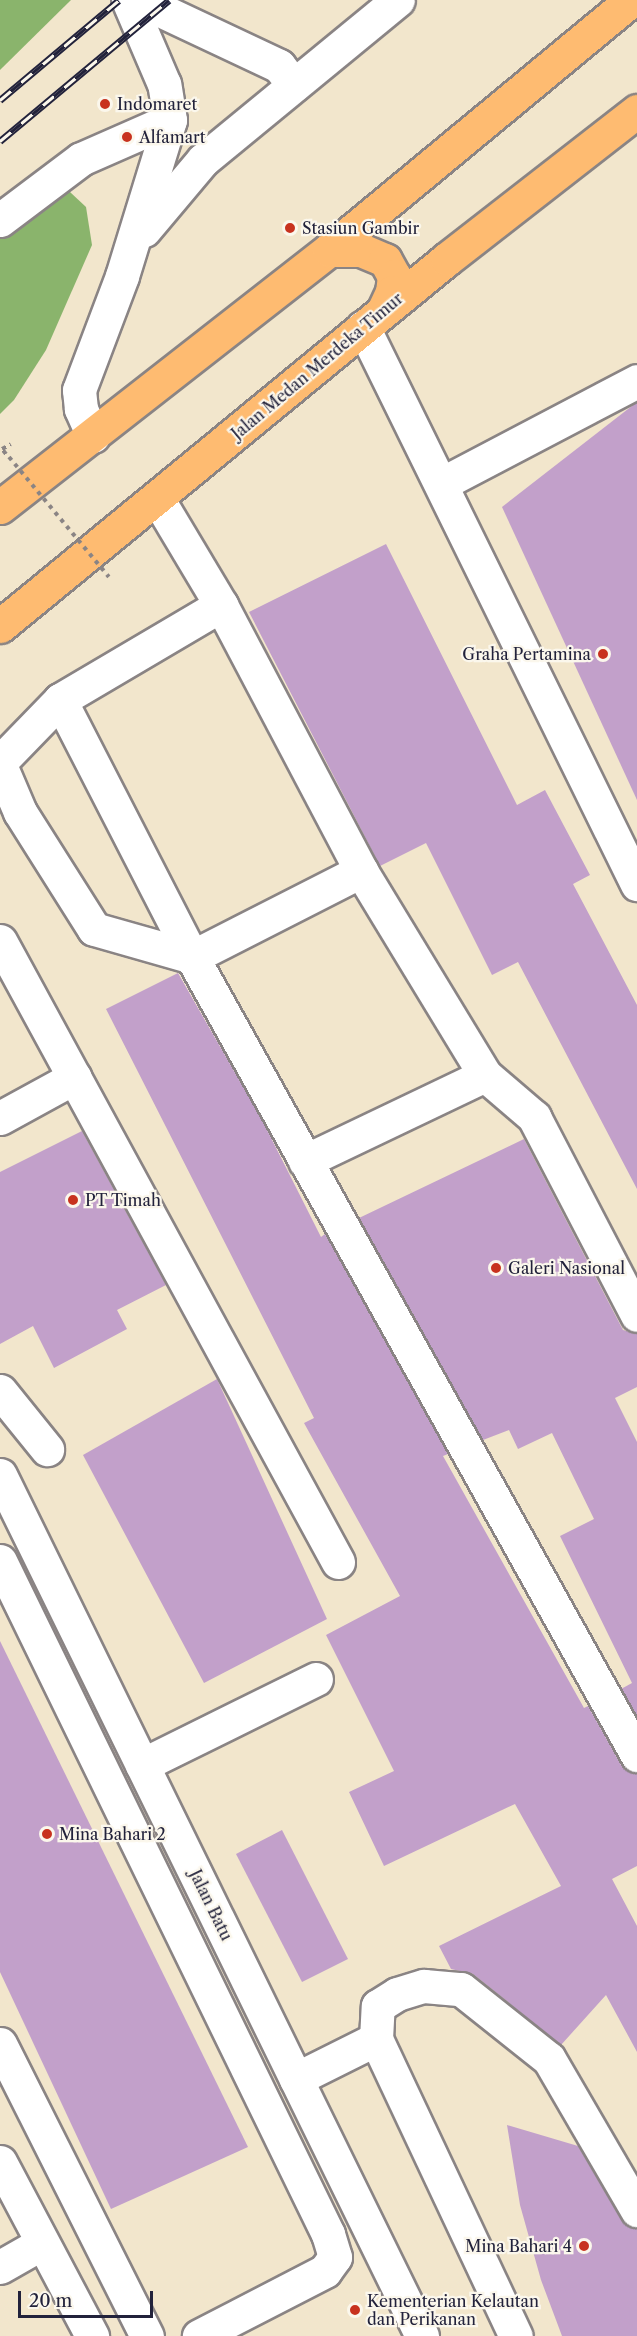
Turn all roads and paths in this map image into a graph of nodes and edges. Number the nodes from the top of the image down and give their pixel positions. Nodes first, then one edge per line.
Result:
1 (128, 0) edge
2 (139, 0) edge
3 (398, 0) edge
4 (631, 0) edge
5 (294, 85) junction
6 (637, 111) edge
7 (171, 120) junction
8 (0, 220) edge
9 (329, 250) junction
10 (126, 259) junction
11 (373, 319) junction
12 (637, 381) edge
13 (93, 436) junction
14 (9, 458) dead end
15 (441, 484) junction
16 (157, 498) junction
17 (0, 507) edge
18 (109, 577) dead end
19 (221, 605) junction
20 (0, 626) edge
21 (60, 700) junction
22 (0, 763) edge
23 (361, 871) junction
24 (637, 884) edge
25 (0, 941) edge
26 (192, 957) junction
27 (485, 1075) junction
28 (75, 1077) junction
29 (0, 1118) edge
30 (305, 1161) junction
31 (637, 1315) edge
32 (0, 1391) edge
33 (47, 1449) dead end
34 (0, 1475) edge
35 (0, 1562) edge
36 (338, 1562) dead end
37 (316, 1678) dead end
38 (637, 1755) edge
39 (142, 1765) junction
40 (376, 2039) junction
41 (0, 2044) edge
42 (296, 2079) junction
43 (0, 2162) edge
44 (637, 2210) edge
45 (42, 2243) junction
46 (0, 2267) edge
47 (92, 2336) edge
48 (147, 2336) edge
49 (199, 2336) edge
50 (422, 2336) edge
51 (516, 2336) edge

1 - 7 lane
2 - 5 lane
3 - 5 lane
4 - 9 main road
5 - 10 lane
6 - 11 main road, Jalan Medan Merdeka Timur
7 - 8 lane
7 - 10 lane
9 - 11 main road
9 - 13 main road
10 - 13 lane
11 - 15 lane
11 - 16 main road, Jalan Medan Merdeka Timur
12 - 15 lane
13 - 17 main road
14 - 18 path, bridge
15 - 24 lane
16 - 19 lane
16 - 20 main road, Jalan Medan Merdeka Timur
19 - 21 lane
19 - 23 lane
21 - 22 lane
21 - 26 lane
22 - 26 lane
23 - 26 lane
23 - 27 lane
25 - 28 lane
26 - 30 lane
27 - 30 lane
27 - 31 lane
28 - 29 lane
28 - 36 lane
30 - 38 lane
32 - 33 lane
34 - 39 lane, Jalan Batu
35 - 49 lane
37 - 39 lane
39 - 42 lane, Jalan Batu
40 - 42 lane
40 - 44 lane
40 - 51 lane
41 - 48 lane
42 - 50 lane, Jalan Batu
43 - 45 lane
45 - 46 lane
45 - 47 lane

